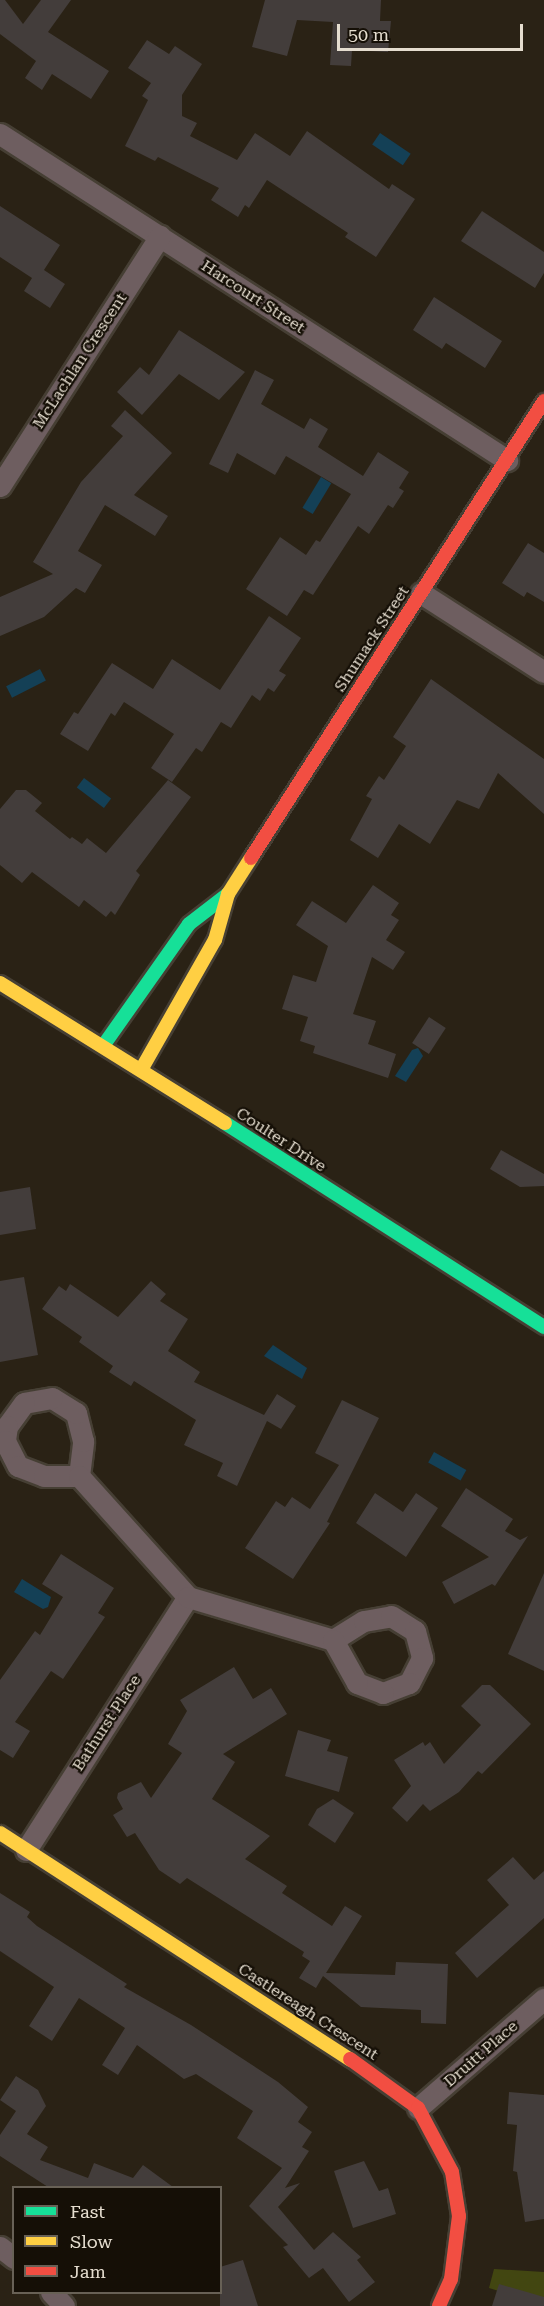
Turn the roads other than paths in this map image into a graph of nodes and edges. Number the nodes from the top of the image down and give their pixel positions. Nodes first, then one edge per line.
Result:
1 (0, 134) edge
2 (160, 237) junction
3 (544, 401) edge
4 (507, 460) junction
5 (0, 486) edge
6 (421, 593) junction
7 (544, 672) edge
8 (228, 894) junction
9 (0, 983) edge
10 (103, 1046) junction
11 (141, 1070) junction
12 (544, 1327) edge
13 (79, 1476) dead end
14 (188, 1597) junction
15 (333, 1640) dead end
16 (0, 1833) edge
17 (26, 1850) junction
18 (544, 1999) edge
19 (418, 2108) junction
20 (0, 2247) edge
21 (12, 2256) edge
22 (53, 2294) edge
23 (64, 2306) edge
24 (439, 2306) edge

1 - 2 street, Harcourt Street
2 - 4 street, Harcourt Street
2 - 5 street, McLachlan Crescent
3 - 4 street, Shumack Street
4 - 6 street, Shumack Street
6 - 7 street
6 - 8 street, Shumack Street
8 - 10 street, Shumack Street
8 - 11 street, Shumack Street
9 - 10 street, Coulter Drive
10 - 11 street, Coulter Drive
11 - 12 street, Coulter Drive
13 - 14 street
14 - 15 street
14 - 17 street, Bathurst Place
16 - 17 street, Castlereagh Crescent
17 - 19 street, Castlereagh Crescent
18 - 19 street, Druitt Place
19 - 24 street, Castlereagh Crescent
20 - 21 street
22 - 23 street

